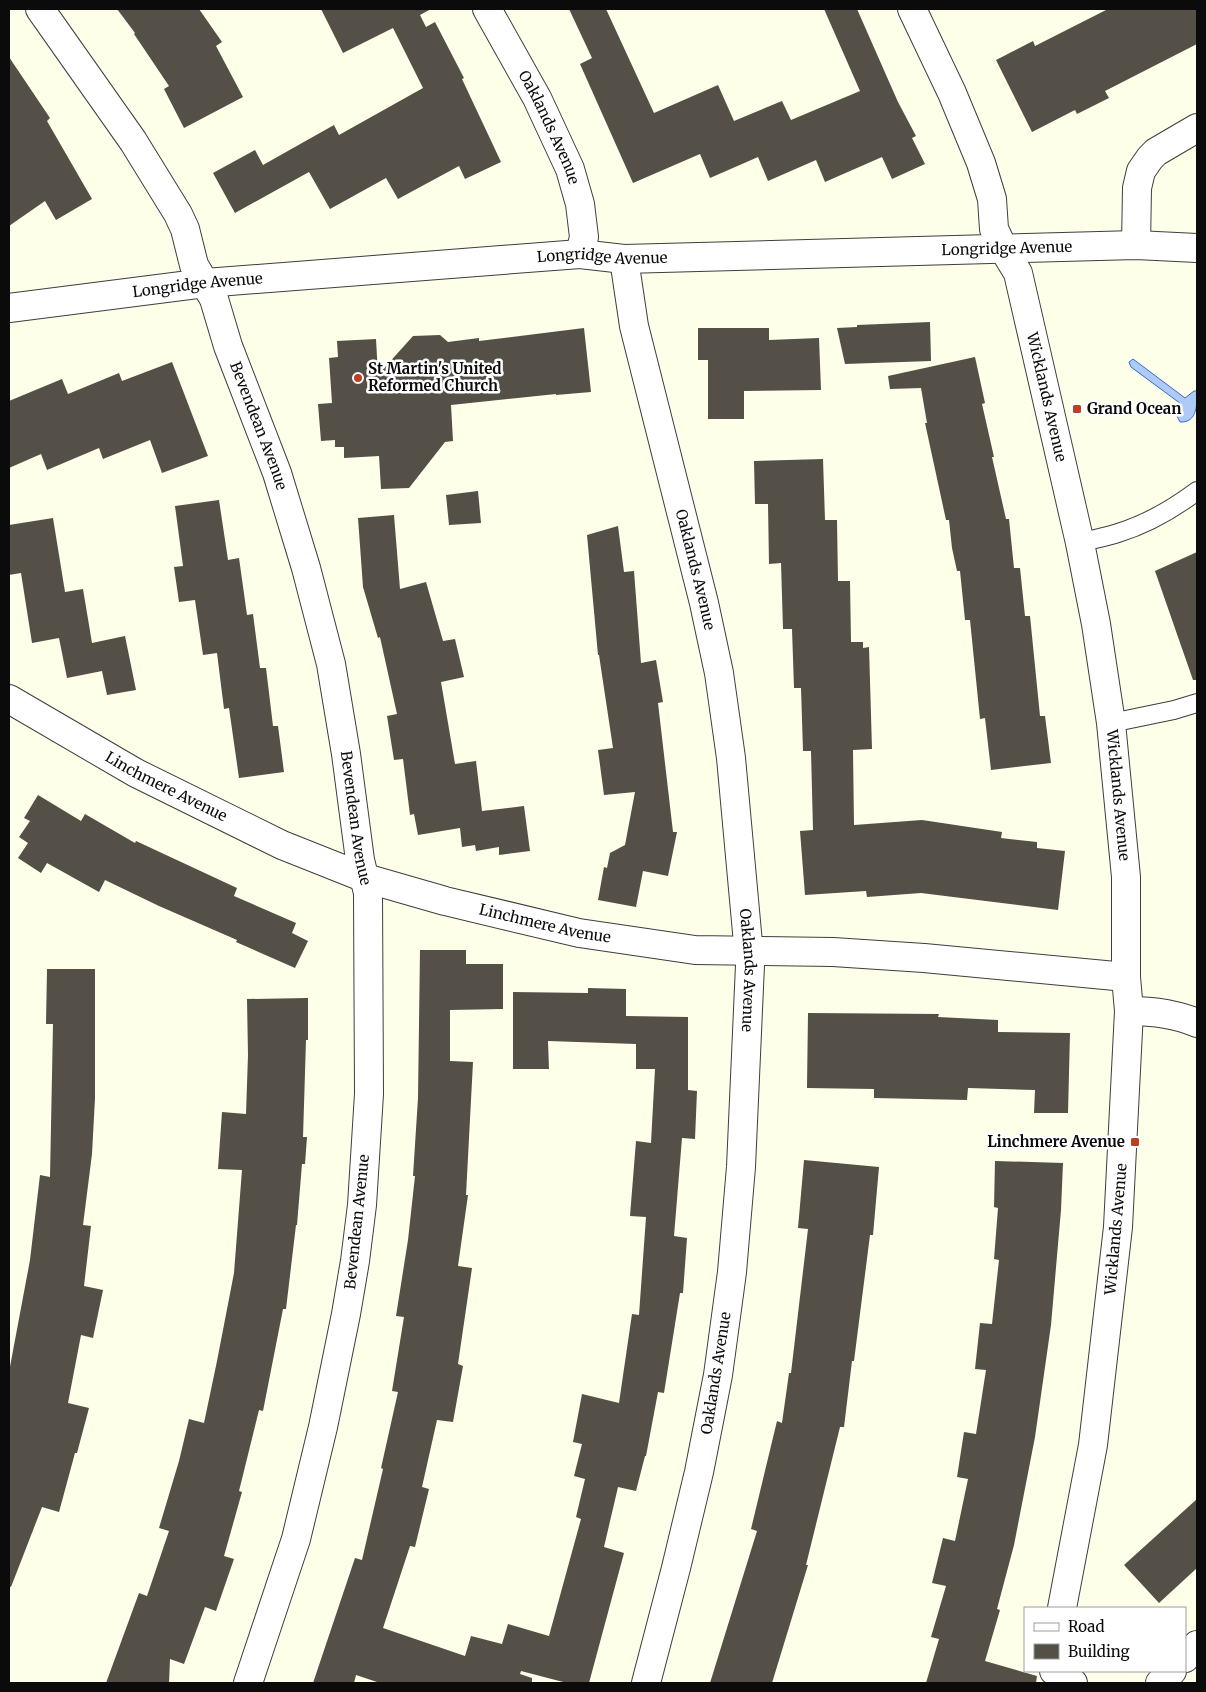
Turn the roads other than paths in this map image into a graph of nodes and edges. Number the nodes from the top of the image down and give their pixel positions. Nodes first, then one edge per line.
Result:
1 (40, 9) edge
2 (487, 9) edge
3 (912, 9) edge
4 (1197, 128) edge
5 (1136, 245) junction
6 (1197, 248) edge
7 (1004, 250) junction
8 (580, 254) junction
9 (624, 259) junction
10 (205, 283) junction
11 (9, 308) edge
12 (1197, 490) edge
13 (1080, 543) junction
14 (9, 699) edge
15 (1197, 703) edge
16 (1111, 723) junction
17 (365, 878) junction
18 (748, 950) junction
19 (1126, 978) junction
20 (1129, 1011) junction
21 (1197, 1023) edge
22 (1062, 1607) edge
23 (1197, 1645) edge
24 (1186, 1657) edge
25 (1056, 1672) edge
26 (1171, 1672) edge
27 (248, 1683) edge
28 (646, 1683) edge
29 (1073, 1683) edge
30 (1160, 1683) edge

1 - 10 street, Bevendean Avenue
2 - 8 street, Oaklands Avenue
3 - 7 street, Wicklands Avenue
4 - 5 street
5 - 6 street, Longridge Avenue
5 - 7 street, Longridge Avenue
7 - 9 street, Longridge Avenue
7 - 13 street, Wicklands Avenue
8 - 9 street, Longridge Avenue
8 - 10 street, Longridge Avenue
9 - 18 street, Oaklands Avenue
10 - 11 street, Longridge Avenue
10 - 17 street, Bevendean Avenue
12 - 13 lane
13 - 16 street, Wicklands Avenue
14 - 17 street, Linchmere Avenue
15 - 16 lane
16 - 19 street, Wicklands Avenue
17 - 18 street, Linchmere Avenue
17 - 27 street, Bevendean Avenue
18 - 19 street, Linchmere Avenue
18 - 28 street, Oaklands Avenue
19 - 20 street, Wicklands Avenue
20 - 21 street
20 - 22 street, Wicklands Avenue
23 - 24 street
25 - 29 street
26 - 30 street

